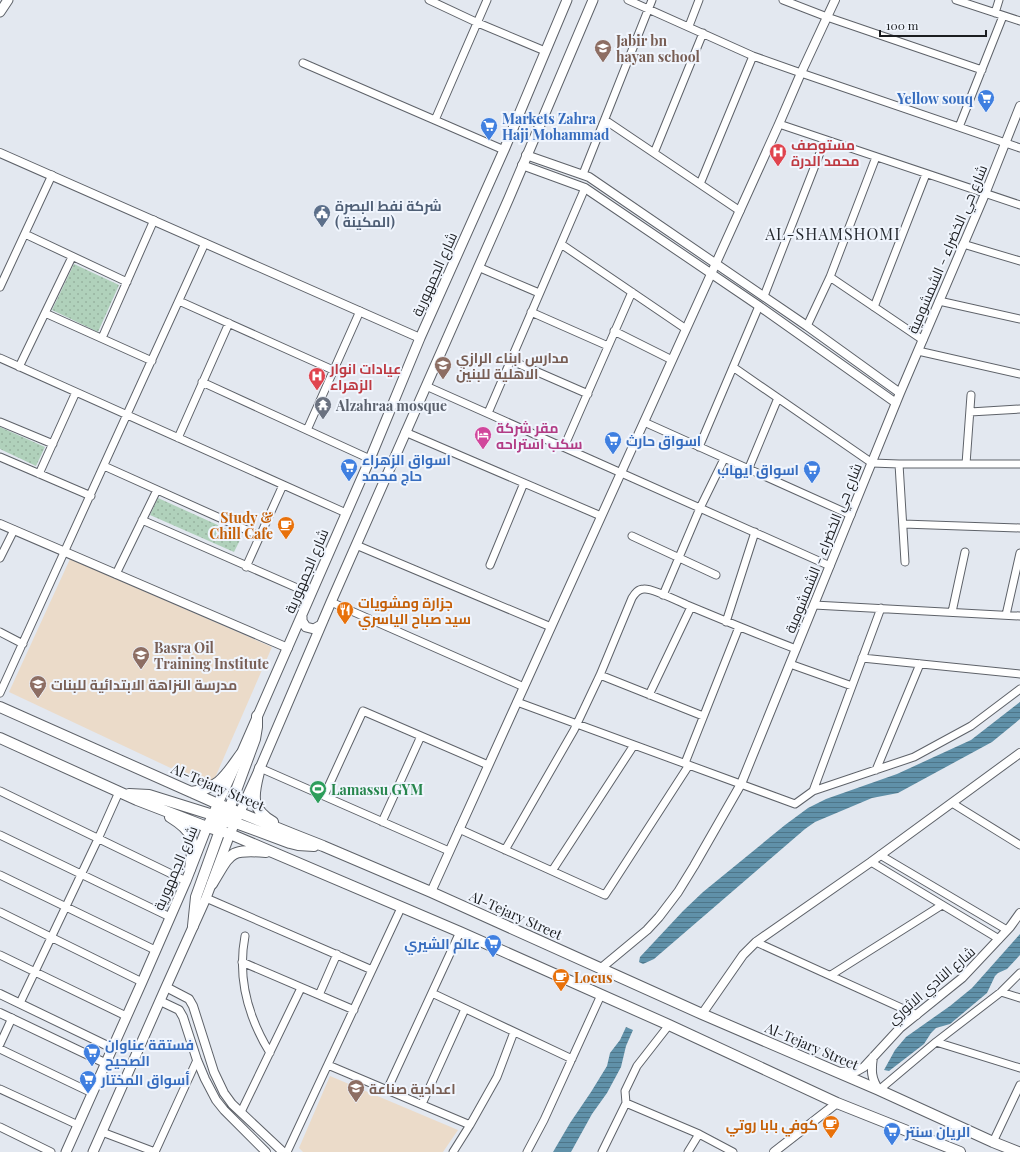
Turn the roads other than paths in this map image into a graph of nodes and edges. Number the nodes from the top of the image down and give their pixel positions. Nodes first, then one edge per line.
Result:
1 (8, 0) edge
2 (430, 0) edge
3 (487, 0) edge
4 (567, 0) edge
5 (593, 0) edge
6 (628, 0) edge
7 (652, 0) edge
8 (699, 0) edge
9 (783, 0) edge
10 (835, 0) edge
11 (956, 0) edge
12 (999, 0) edge
13 (648, 9) junction
14 (0, 12) edge
15 (995, 13) junction
16 (1003, 16) junction
17 (828, 18) junction
18 (1020, 21) edge
19 (478, 23) junction
20 (688, 26) junction
21 (703, 33) junction
22 (546, 51) junction
23 (753, 56) junction
24 (303, 63) dead end
25 (982, 70) junction
26 (801, 74) junction
27 (1020, 106) edge
28 (435, 120) junction
29 (605, 120) junction
30 (779, 124) junction
31 (959, 127) junction
32 (825, 140) junction
33 (1005, 143) junction
34 (1020, 148) edge
35 (504, 150) junction
36 (0, 153) edge
37 (654, 153) junction
38 (526, 155) junction
39 (876, 157) junction
40 (522, 165) junction
41 (583, 174) junction
42 (926, 174) junction
43 (52, 175) junction
44 (700, 184) junction
45 (585, 188) junction
46 (984, 194) junction
47 (1020, 205) edge
48 (740, 211) junction
49 (154, 220) junction
50 (24, 234) junction
51 (206, 243) junction
52 (561, 244) junction
53 (963, 244) junction
54 (72, 257) junction
55 (1020, 261) edge
56 (716, 264) junction
57 (478, 267) junction
58 (711, 274) junction
59 (830, 277) junction
60 (127, 282) junction
61 (0, 287) edge
62 (632, 292) junction
63 (539, 293) junction
64 (764, 296) junction
65 (179, 301) junction
66 (939, 301) junction
67 (759, 306) junction
68 (874, 307) junction
69 (360, 311) junction
70 (531, 312) junction
71 (45, 313) junction
72 (1020, 319) edge
73 (229, 323) junction
74 (807, 326) junction
75 (686, 328) junction
76 (614, 331) junction
77 (102, 338) junction
78 (420, 338) junction
79 (923, 340) junction
80 (608, 346) junction
81 (918, 351) junction
82 (0, 358) edge
83 (510, 360) junction
84 (672, 360) junction
85 (152, 361) junction
86 (19, 367) junction
87 (733, 367) junction
88 (333, 370) junction
89 (1020, 374) edge
90 (202, 382) junction
91 (426, 386) junction
92 (76, 392) junction
93 (900, 393) junction
94 (588, 394) junction
95 (971, 395) dead end
96 (778, 398) junction
97 (896, 403) junction
98 (1020, 409) edge
99 (970, 412) junction
100 (488, 413) junction
101 (127, 415) junction
102 (0, 422) edge
103 (644, 422) junction
104 (307, 430) junction
105 (405, 432) junction
106 (178, 438) junction
107 (53, 444) junction
108 (564, 447) junction
109 (699, 447) junction
110 (0, 457) edge
111 (370, 459) junction
112 (724, 459) junction
113 (872, 463) junction
114 (899, 464) junction
115 (966, 464) junction
116 (1020, 464) edge
117 (104, 466) junction
118 (748, 470) junction
119 (621, 472) junction
120 (39, 474) junction
121 (524, 483) junction
122 (283, 484) junction
123 (157, 490) junction
124 (90, 496) junction
125 (700, 508) junction
126 (346, 513) junction
127 (850, 515) junction
128 (602, 516) junction
129 (142, 520) junction
130 (0, 524) edge
131 (903, 524) junction
132 (1020, 528) edge
133 (14, 530) junction
134 (755, 532) junction
135 (260, 536) junction
136 (632, 536) dead end
137 (356, 544) junction
138 (65, 552) junction
139 (965, 552) dead end
140 (1020, 553) edge
141 (0, 558) edge
142 (679, 558) junction
143 (905, 562) dead end
144 (490, 565) dead end
145 (830, 566) junction
146 (246, 567) junction
147 (116, 574) junction
148 (716, 575) dead end
149 (311, 594) junction
150 (664, 595) junction
151 (331, 602) junction
152 (814, 605) junction
153 (691, 607) junction
154 (881, 608) junction
155 (952, 612) junction
156 (1006, 615) junction
157 (1020, 616) edge
158 (302, 617) junction
159 (726, 622) junction
160 (321, 624) junction
161 (739, 627) junction
162 (551, 628) junction
163 (0, 632) edge
164 (23, 644) junction
165 (288, 648) junction
166 (796, 649) junction
167 (862, 658) junction
168 (790, 664) junction
169 (920, 664) junction
170 (1020, 674) edge
171 (600, 675) junction
172 (852, 686) junction
173 (524, 687) junction
174 (1020, 689) edge
175 (0, 693) edge
176 (649, 695) junction
177 (517, 702) junction
178 (0, 707) edge
179 (257, 716) junction
180 (703, 716) junction
181 (577, 724) junction
182 (421, 736) junction
183 (1, 740) edge
184 (634, 745) junction
185 (1020, 753) edge
186 (241, 754) junction
187 (687, 764) junction
188 (488, 765) junction
189 (260, 768) junction
190 (876, 770) junction
191 (741, 784) junction
192 (0, 791) edge
193 (813, 791) junction
194 (191, 792) junction
195 (122, 793) junction
196 (324, 796) junction
197 (146, 803) junction
198 (952, 803) junction
199 (218, 804) junction
200 (240, 812) junction
201 (225, 819) junction
202 (382, 822) junction
203 (207, 827) junction
204 (459, 829) junction
205 (230, 834) junction
206 (0, 835) edge
207 (295, 836) junction
208 (98, 839) junction
209 (1020, 845) edge
210 (323, 846) junction
211 (505, 850) junction
212 (449, 851) junction
213 (276, 853) junction
214 (880, 855) junction
215 (871, 862) junction
216 (190, 869) junction
217 (552, 871) junction
218 (81, 874) junction
219 (0, 875) edge
220 (186, 881) junction
221 (212, 884) junction
222 (431, 892) junction
223 (206, 898) junction
224 (942, 905) junction
225 (66, 906) junction
226 (400, 908) junction
227 (0, 912) edge
228 (1020, 913) edge
229 (170, 917) junction
230 (193, 926) junction
231 (1007, 930) junction
232 (460, 932) junction
233 (244, 936) dead end
234 (51, 937) junction
235 (999, 939) junction
236 (756, 942) junction
237 (155, 950) junction
238 (337, 954) junction
239 (0, 955) edge
240 (242, 962) junction
241 (600, 969) junction
242 (372, 970) junction
243 (34, 972) junction
244 (1020, 973) edge
245 (831, 976) junction
246 (142, 982) junction
247 (166, 987) junction
248 (301, 988) junction
249 (1001, 992) junction
250 (432, 993) junction
251 (0, 994) edge
252 (601, 995) junction
253 (319, 996) junction
254 (1020, 998) edge
255 (160, 1001) junction
256 (20, 1003) junction
257 (465, 1009) junction
258 (354, 1010) junction
259 (0, 1013) edge
260 (702, 1014) junction
261 (917, 1015) junction
262 (126, 1016) junction
263 (12, 1018) junction
264 (669, 1025) junction
265 (201, 1031) junction
266 (514, 1032) junction
267 (189, 1036) junction
268 (936, 1042) junction
269 (0, 1044) edge
270 (112, 1048) junction
271 (0, 1049) edge
272 (270, 1053) junction
273 (872, 1057) junction
274 (572, 1059) junction
275 (197, 1060) junction
276 (105, 1063) junction
277 (328, 1065) junction
278 (1020, 1068) edge
279 (835, 1072) junction
280 (1020, 1085) edge
281 (0, 1089) edge
282 (387, 1090) junction
283 (879, 1090) junction
284 (92, 1093) junction
285 (626, 1103) junction
286 (837, 1103) junction
287 (422, 1104) junction
288 (241, 1112) junction
289 (78, 1125) junction
290 (470, 1125) junction
291 (0, 1127) edge
292 (102, 1132) junction
293 (699, 1134) junction
294 (993, 1142) junction
295 (943, 1149) edge
296 (777, 1151) edge
297 (51, 1152) edge
298 (66, 1152) edge
299 (94, 1152) edge
300 (155, 1152) edge
301 (266, 1152) edge
302 (283, 1152) edge
303 (287, 1152) edge
304 (453, 1152) edge
305 (527, 1152) edge
306 (602, 1152) edge
307 (688, 1152) edge
308 (733, 1152) edge
309 (960, 1152) edge
310 (1018, 1152) edge

1 - 14 main road
2 - 19 street
3 - 19 street
4 - 22 main road, شارع الجمهورية
5 - 38 main road
6 - 13 street
7 - 13 street
8 - 20 street
9 - 17 street
10 - 17 street
11 - 15 street
12 - 15 street
13 - 20 street
13 - 29 street
15 - 16 street
16 - 18 street
16 - 25 street
17 - 25 street
17 - 26 street
19 - 22 street
19 - 28 street
20 - 21 street
21 - 23 street
21 - 37 street
22 - 35 main road, شارع الجمهورية
23 - 26 street
23 - 44 street
24 - 28 street
25 - 31 street
26 - 30 street
26 - 31 street
27 - 33 street, شارع حي الخضراء - الشمشومية
28 - 35 street
29 - 37 street
29 - 41 street
30 - 32 street
30 - 48 street
31 - 33 street
32 - 39 street
32 - 64 street
33 - 34 street
33 - 46 street, شارع حي الخضراء - الشمشومية
35 - 78 main road, شارع الجمهورية
36 - 43 street
37 - 44 street
38 - 40 main road
38 - 41 street
39 - 42 street
39 - 59 street
40 - 45 street
40 - 57 main road
41 - 56 street
42 - 46 street
42 - 68 street
43 - 49 street
43 - 50 street
44 - 48 street
45 - 52 street
45 - 58 street
46 - 47 street
46 - 53 street, شارع حي الخضراء - الشمشومية
48 - 56 street
49 - 51 street
49 - 60 street
50 - 54 street
50 - 61 street
51 - 65 street
51 - 69 street
52 - 62 street
52 - 63 street
53 - 55 street
53 - 66 street, شارع حي الخضراء - الشمشومية
54 - 60 street
54 - 71 street
56 - 58 street
56 - 64 street
57 - 63 street
57 - 91 main road
58 - 67 street
58 - 75 street
59 - 68 street
59 - 74 street
60 - 77 street
62 - 75 street
62 - 76 street
63 - 70 street
64 - 74 street
65 - 73 street
65 - 85 street
66 - 72 street
66 - 79 street, شارع حي الخضراء - الشمشومية
67 - 87 street
67 - 97 street
68 - 79 street
69 - 78 street
69 - 88 street
70 - 80 street
70 - 83 street
71 - 77 street
71 - 86 street
73 - 88 street
73 - 90 street
74 - 93 street
75 - 84 street
76 - 80 street
76 - 84 street
77 - 85 street
78 - 111 main road, شارع الجمهورية
79 - 81 street, شارع حي الخضراء - الشمشومية
80 - 94 street
81 - 89 street
81 - 93 street, شارع حي الخضراء - الشمشومية
82 - 86 street
83 - 94 street
83 - 100 street
84 - 103 street
85 - 101 street
86 - 92 street
87 - 96 street
87 - 109 street
88 - 104 street
90 - 104 street
90 - 106 street
91 - 100 street
91 - 105 main road
92 - 101 street
92 - 107 street
93 - 97 street, شارع حي الخضراء - الشمشومية
94 - 108 street
95 - 99 street
96 - 113 street
96 - 118 street
97 - 113 street, شارع حي الخضراء - الشمشومية
98 - 99 street
99 - 115 street
100 - 108 street
101 - 106 street
101 - 117 street
102 - 107 street
103 - 109 street
103 - 119 street
104 - 111 street
105 - 121 street
105 - 137 main road
106 - 122 street
107 - 120 street
108 - 119 street
109 - 112 street
110 - 120 street
111 - 126 main road, شارع الجمهورية
112 - 118 street
112 - 125 street
113 - 114 street
113 - 127 street, شارع حي الخضراء - الشمشومية
114 - 115 street
114 - 131 street
115 - 116 street
117 - 123 street
117 - 124 street
118 - 127 street
119 - 125 street
119 - 128 street
120 - 124 street
121 - 128 street
121 - 144 street
122 - 126 street
122 - 135 street
123 - 129 street
123 - 135 street
124 - 138 street
125 - 134 street
125 - 142 street
126 - 149 main road, شارع الجمهورية
127 - 145 street, شارع حي الخضراء - الشمشومية
128 - 162 street
129 - 146 street
129 - 147 street
130 - 133 street
131 - 132 street
131 - 143 street
133 - 138 street
133 - 141 street
134 - 145 street
134 - 159 street
135 - 146 street
136 - 142 street
137 - 151 main road
137 - 162 street
138 - 147 street
138 - 164 street
139 - 155 street
140 - 156 street
142 - 148 street
142 - 150 street
145 - 152 street, شارع حي الخضراء - الشمشومية
146 - 149 street
147 - 165 street
149 - 158 main road, شارع الجمهورية
150 - 153 street
150 - 171 street
151 - 160 main road
151 - 173 street
152 - 154 street
152 - 166 street, شارع حي الخضراء - الشمشومية
153 - 159 street
153 - 176 street
154 - 155 street
154 - 167 street
155 - 156 street
156 - 157 street
158 - 160 main road
158 - 165 main road, شارع الجمهورية
159 - 161 street
160 - 189 main road
161 - 166 street
161 - 180 street
162 - 173 street
163 - 164 street
164 - 175 street
165 - 179 main road, شارع الجمهورية
166 - 168 street, شارع حي الخضراء - الشمشومية
167 - 169 street
167 - 172 street
168 - 172 street
168 - 191 street, شارع حي الخضراء - الشمشومية
169 - 170 street
169 - 190 street
171 - 176 street
171 - 181 street
172 - 193 street
173 - 177 street
174 - 190 street
176 - 180 street
177 - 181 street
177 - 188 street
178 - 194 main road, Al-Tejary Street
179 - 186 main road, شارع الجمهورية
179 - 201 main road
180 - 187 street
181 - 184 street
181 - 211 street
182 - 188 street
182 - 196 street
182 - 202 street
183 - 195 main road
184 - 187 street
184 - 217 street
185 - 198 street
186 - 194 main road
186 - 199 main road, شارع الجمهورية
187 - 191 street
187 - 217 street
188 - 204 street
189 - 196 street
189 - 200 main road
189 - 207 main road
190 - 193 street
191 - 193 street
191 - 241 street, شارع حي الخضراء - الشمشومية
192 - 208 street
194 - 199 main road, Al-Tejary Street
195 - 197 main road
195 - 201 main road
195 - 208 street
196 - 202 street
197 - 203 main road
197 - 216 main road
198 - 209 street
198 - 214 street
199 - 201 main road, Al-Tejary Street
200 - 201 main road, Al-Tejary Street
200 - 207 main road, Al-Tejary Street
201 - 203 main road
201 - 205 main road
201 - 210 main road
201 - 230 main road
202 - 212 street
203 - 216 main road, شارع الجمهورية
204 - 211 street
204 - 212 street
205 - 213 main road
205 - 221 main road
206 - 218 street
207 - 210 main road, Al-Tejary Street
208 - 218 street
208 - 220 street
210 - 222 main road, Al-Tejary Street
211 - 217 street
212 - 222 street
213 - 221 main road
213 - 226 main road
214 - 215 street
214 - 231 street
215 - 224 street
215 - 236 street
216 - 220 main road, شارع الجمهورية
218 - 225 street
218 - 229 street
219 - 225 street
220 - 229 main road, شارع الجمهورية
221 - 223 main road
222 - 241 main road, Al-Tejary Street
223 - 230 main road
223 - 238 street
224 - 235 street
224 - 245 street
225 - 234 street
225 - 237 street
226 - 232 main road
226 - 242 street
227 - 234 street
228 - 231 street, شارع النادي الاثوري
229 - 237 main road, شارع الجمهورية
230 - 247 main road
231 - 235 street, شارع النادي الاثوري
232 - 250 street
232 - 252 main road
233 - 240 street
234 - 243 street
234 - 246 street
235 - 261 street, شارع النادي الاثوري
236 - 245 street
236 - 260 street
237 - 246 main road, شارع الجمهورية
238 - 242 street
238 - 253 street
239 - 243 street
240 - 248 street
240 - 272 street
241 - 260 main road, Al-Tejary Street
242 - 258 street
243 - 256 street
243 - 262 street
244 - 249 street
245 - 261 street
246 - 262 main road, شارع الجمهورية
247 - 255 main road
247 - 265 street
248 - 253 street
248 - 272 street
249 - 254 street
249 - 268 street
250 - 257 street
250 - 282 street
251 - 256 street
252 - 264 main road
252 - 274 street
253 - 258 street
255 - 267 street
255 - 292 main road
256 - 270 street
257 - 266 street
257 - 287 street
258 - 277 street
259 - 263 street
260 - 279 main road, Al-Tejary Street
261 - 273 street, شارع النادي الاثوري
262 - 270 main road, شارع الجمهورية
263 - 269 street
263 - 276 street
264 - 285 street
264 - 286 main road
265 - 267 street
265 - 288 street
266 - 274 street
266 - 290 street
267 - 275 street
268 - 278 street
268 - 283 street
270 - 276 main road, شارع الجمهورية
271 - 284 street
272 - 288 street
273 - 279 street, شارع النادي الاثوري
273 - 283 street
274 - 305 street
275 - 300 street
275 - 301 street
276 - 284 main road, شارع الجمهورية
277 - 282 street
277 - 303 street
279 - 283 main road, Al-Tejary Street
280 - 294 street
281 - 289 street
282 - 287 street
283 - 294 main road, Al-Tejary Street
284 - 289 main road, شارع الجمهورية
285 - 293 street
285 - 306 street
286 - 295 main road
286 - 296 street
287 - 290 street
288 - 302 street
289 - 298 main road, شارع الجمهورية
290 - 304 street
291 - 297 street
292 - 299 main road
292 - 300 street
293 - 307 street
293 - 308 street
294 - 310 main road, Al-Tejary Street
295 - 309 main road

